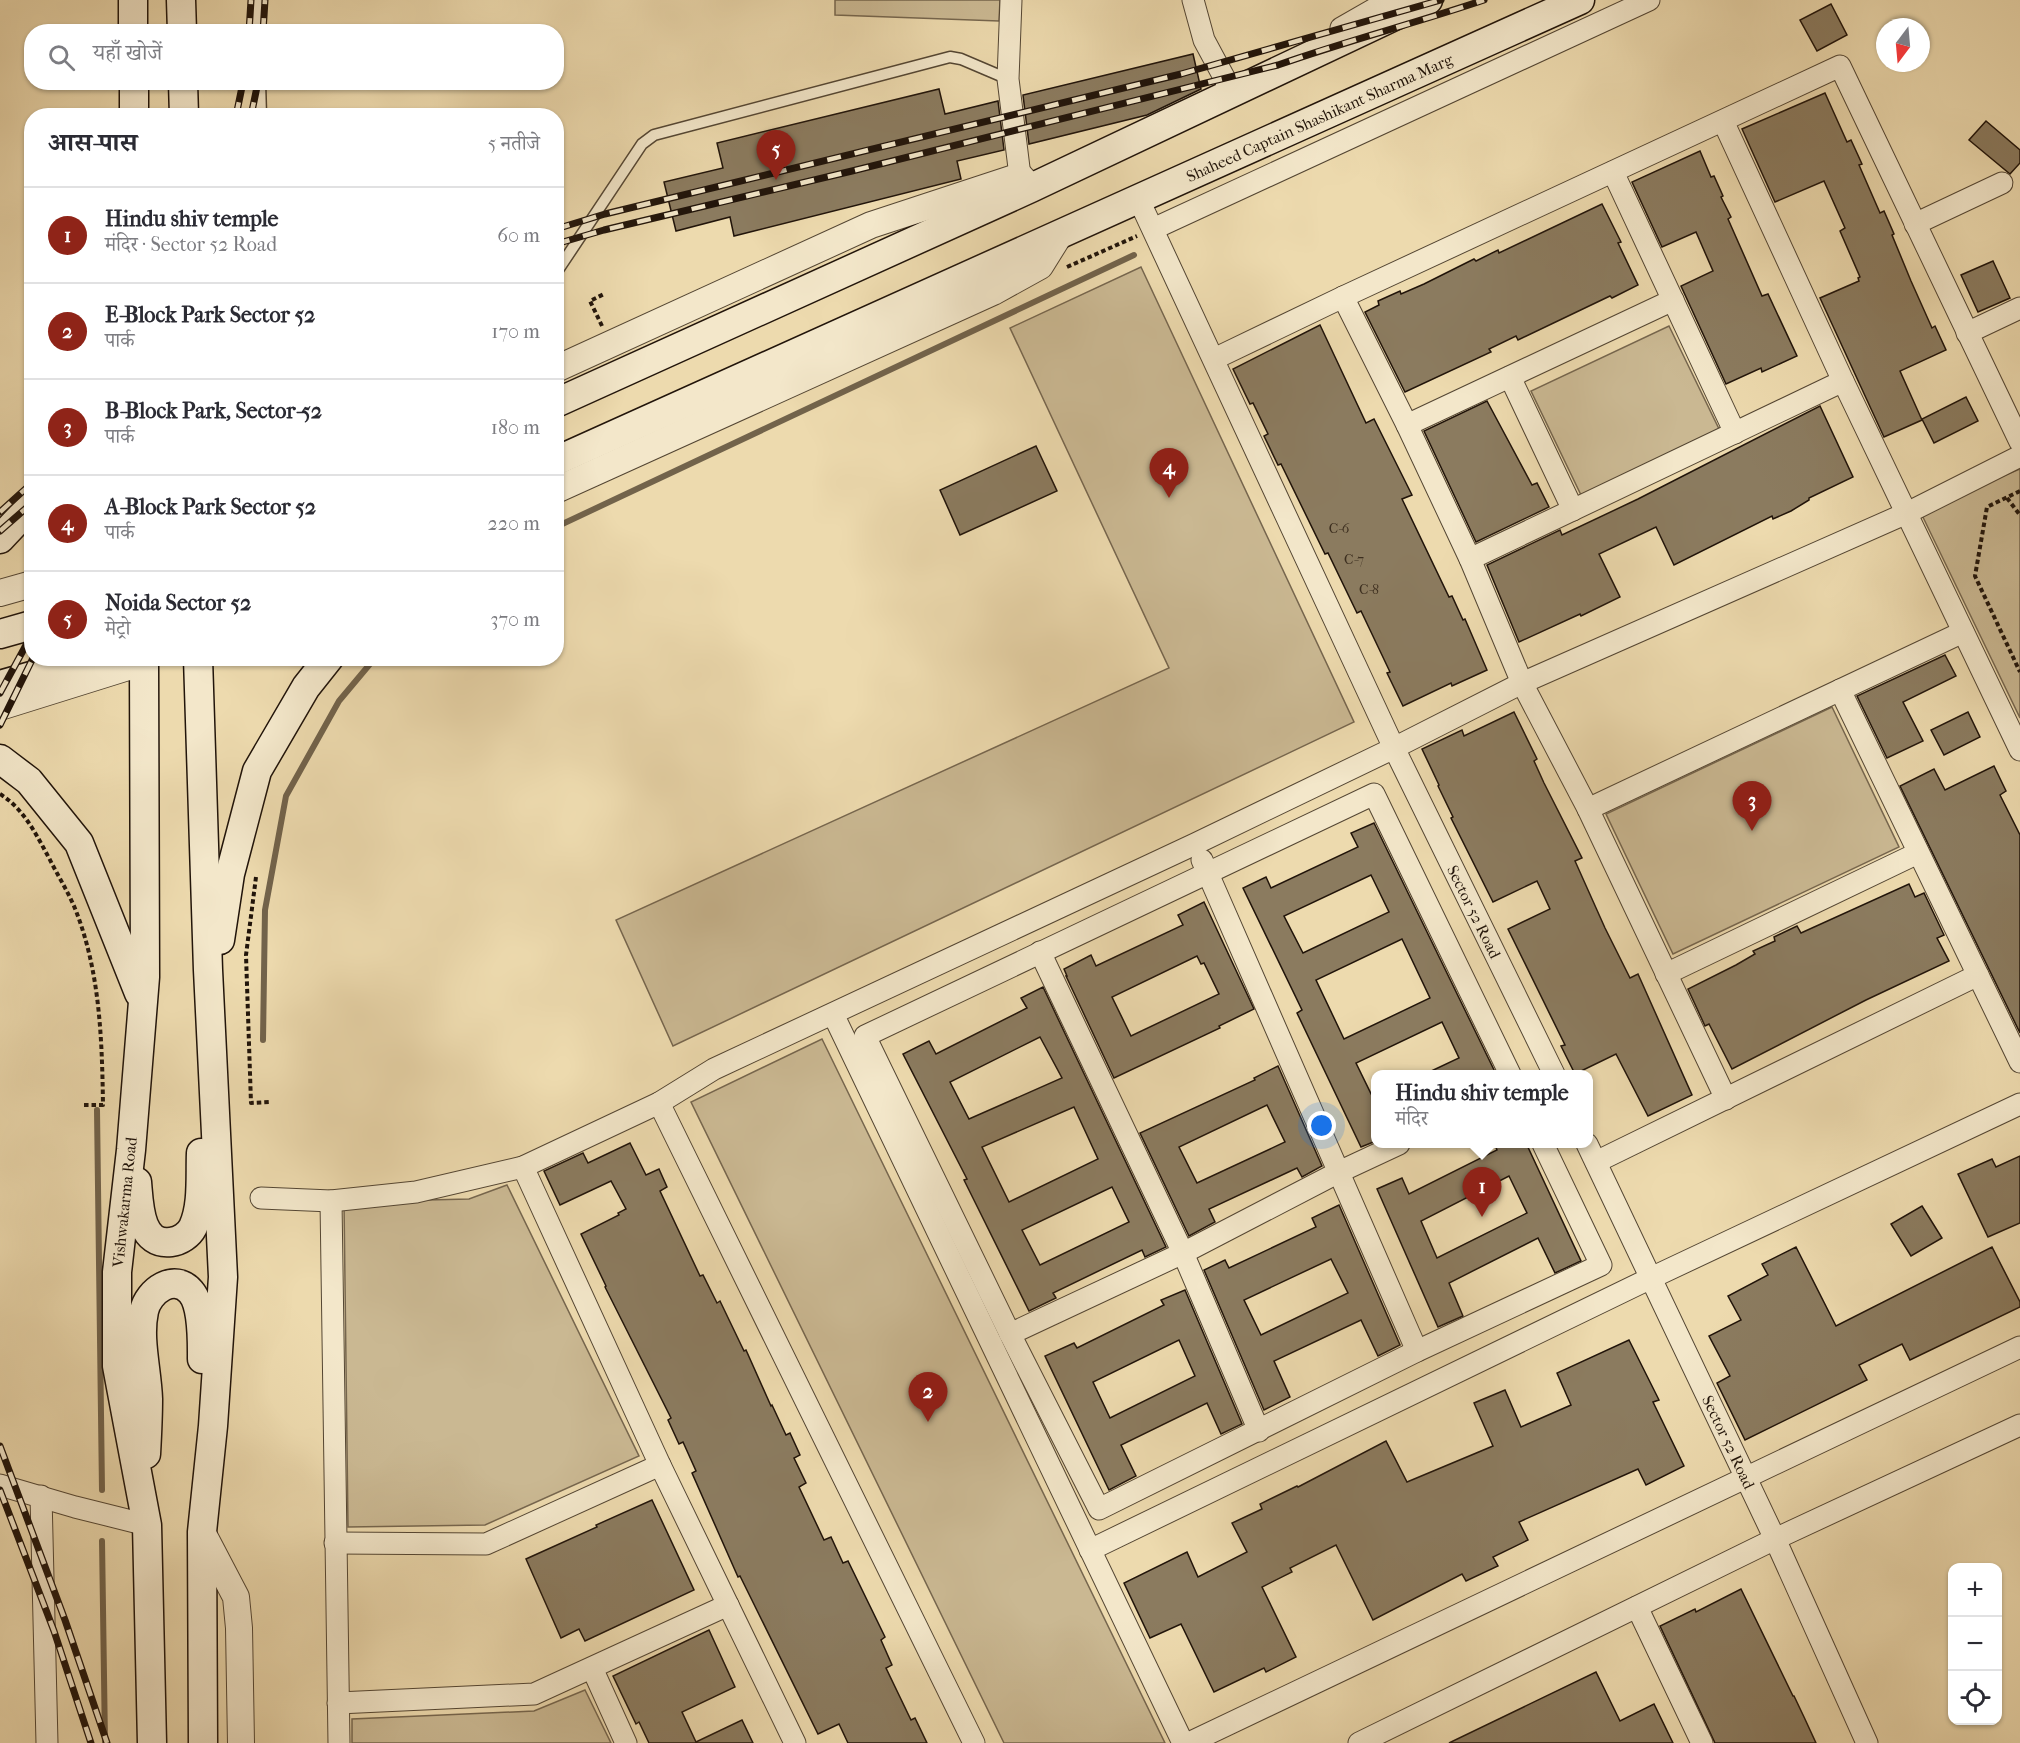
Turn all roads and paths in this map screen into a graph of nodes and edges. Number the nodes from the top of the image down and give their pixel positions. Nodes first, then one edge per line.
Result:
1 (133, 0) edge
2 (181, 0) edge
3 (257, 0) edge
4 (1011, 0) edge
5 (1193, 0) edge
6 (1390, 0) edge
7 (1428, 0) edge
8 (1580, 0) edge
9 (1649, 0) edge
10 (133, 24) edge
11 (182, 24) edge
12 (258, 24) edge
13 (1008, 80) junction
14 (1233, 85) junction
15 (134, 90) edge
16 (183, 90) edge
17 (260, 90) edge
18 (134, 108) edge
19 (184, 108) edge
20 (261, 108) edge
21 (1723, 121) junction
22 (1613, 172) junction
23 (1025, 182) junction
24 (2002, 183) dead end
25 (1138, 198) junction
26 (1915, 224) junction
27 (1153, 229) junction
28 (1060, 234) junction
29 (564, 261) edge
30 (604, 294) dead end
31 (1343, 297) junction
32 (1673, 300) junction
33 (2020, 308) edge
34 (1967, 333) junction
35 (610, 345) junction
36 (1214, 358) junction
37 (564, 365) edge
38 (1510, 377) junction
39 (1843, 381) junction
40 (564, 399) edge
41 (1407, 425) junction
42 (1735, 433) junction
43 (2020, 442) edge
44 (2020, 456) edge
45 (564, 457) edge
46 (564, 486) edge
47 (2020, 491) edge
48 (2007, 498) junction
49 (1573, 510) junction
50 (1907, 513) junction
51 (24, 514) edge
52 (2020, 516) edge
53 (0, 540) edge
54 (1470, 559) junction
55 (24, 586) edge
56 (0, 593) edge
57 (24, 627) edge
58 (1963, 633) junction
59 (0, 634) edge
60 (66, 666) edge
61 (125, 666) edge
62 (144, 666) edge
63 (198, 666) edge
64 (323, 666) edge
65 (2020, 672) edge
66 (1522, 683) junction
67 (0, 685) edge
68 (1840, 690) junction
69 (0, 706) edge
70 (1394, 748) junction
71 (2020, 750) edge
72 (0, 759) edge
73 (0, 794) edge
74 (1588, 809) junction
75 (1195, 844) junction
76 (1918, 853) junction
77 (1209, 873) junction
78 (256, 876) dead end
79 (1040, 952) junction
80 (1666, 974) junction
81 (1978, 975) junction
82 (209, 979) junction
83 (143, 1004) junction
84 (832, 1014) junction
85 (2020, 1062) edge
86 (1508, 1070) edge
87 (1548, 1070) edge
88 (213, 1074) junction
89 (1726, 1099) junction
90 (269, 1102) dead end
91 (659, 1103) junction
92 (2020, 1104) edge
93 (82, 1105) dead end
94 (1389, 1148) edge
95 (1545, 1148) edge
96 (130, 1150) junction
97 (1592, 1153) edge
98 (523, 1167) junction
99 (1340, 1172) junction
100 (261, 1198) dead end
101 (331, 1201) junction
102 (1183, 1253) junction
103 (1651, 1278) junction
104 (1010, 1334) junction
105 (2020, 1347) edge
106 (1417, 1351) junction
107 (2020, 1425) edge
108 (213, 1426) junction
109 (1259, 1431) junction
110 (660, 1465) junction
111 (1746, 1478) junction
112 (0, 1485) edge
113 (41, 1497) junction
114 (145, 1512) junction
115 (202, 1532) junction
116 (1775, 1539) junction
117 (336, 1543) junction
118 (1090, 1550) junction
119 (728, 1605) junction
120 (1636, 1607) junction
121 (592, 1668) junction
122 (338, 1702) junction
123 (46, 1743) edge
124 (152, 1743) edge
125 (203, 1743) edge
126 (240, 1743) edge
127 (339, 1743) edge
128 (626, 1743) edge
129 (795, 1743) edge
130 (974, 1743) edge
131 (1183, 1743) edge
132 (1189, 1743) edge
133 (1359, 1743) edge
134 (1702, 1743) edge
135 (1867, 1743) edge

1 - 10 main road
2 - 11 main road
3 - 12 lane
4 - 13 street
5 - 14 street
6 - 14 street
7 - 14 main road
8 - 25 main road, Shaheed Captain Shashikant Sharma Marg
9 - 27 street
13 - 23 street
13 - 29 lane
14 - 23 main road
15 - 18 main road
16 - 19 main road
17 - 20 lane
21 - 22 street
21 - 26 street
21 - 39 street
22 - 31 street
22 - 32 street
23 - 35 street
23 - 40 main road
24 - 26 street
25 - 27 street, Sector 52 Road
25 - 28 main road, Shaheed Captain Shashikant Sharma Marg
26 - 34 street
27 - 36 street, Sector 52 Road
28 - 45 main road, Shaheed Captain Shashikant Sharma Marg
28 - 46 street
30 - 35 path
31 - 36 street
31 - 41 street
32 - 38 street
32 - 42 street
33 - 34 street
34 - 43 street
35 - 37 street
36 - 70 street, Sector 52 Road
38 - 41 street
38 - 49 street
39 - 42 street
39 - 50 street
41 - 54 street
42 - 49 street
44 - 50 street
47 - 48 path
48 - 52 path
48 - 65 path
49 - 54 street
50 - 58 street
50 - 66 street
51 - 53 main road
54 - 66 street
55 - 56 street
57 - 59 main road
58 - 68 street
58 - 71 street
60 - 67 main road
61 - 69 street
62 - 83 main road, Vishwakarma Road
63 - 82 main road
64 - 82 main road
66 - 70 street
66 - 74 street
68 - 74 street
68 - 76 street
70 - 75 street
70 - 87 street, Sector 52 Road
72 - 83 main road
73 - 93 path
74 - 80 street
75 - 77 street
75 - 84 street
76 - 80 street
76 - 81 street
77 - 79 street
77 - 86 street
77 - 99 street
78 - 90 path
79 - 102 street
79 - 104 street
80 - 89 street
81 - 85 street
81 - 89 street
82 - 88 main road
83 - 96 main road, Vishwakarma Road
84 - 91 street
84 - 118 street
88 - 96 main road
88 - 108 main road
89 - 97 street
91 - 98 street
91 - 130 street
92 - 103 street
94 - 99 street
95 - 106 street
96 - 114 main road, Vishwakarma Road
97 - 103 street, Sector 52 Road
98 - 101 street
98 - 110 street
99 - 102 street
99 - 106 street
100 - 101 street
101 - 117 street
102 - 104 street
102 - 109 street
103 - 111 street, Sector 52 Road
103 - 118 street
104 - 109 street
105 - 111 street
106 - 109 street
107 - 116 street
108 - 114 main road
108 - 115 main road
110 - 117 street
110 - 119 street
111 - 116 street, Sector 52 Road
111 - 132 street
112 - 113 street
113 - 114 street
113 - 123 street
114 - 124 main road, Vishwakarma Road
115 - 125 main road
115 - 126 street
116 - 120 street
116 - 135 street, Sector 52 Road
117 - 122 street
118 - 131 street
119 - 121 street
119 - 129 street
120 - 133 street
120 - 134 street
121 - 122 street
121 - 128 street
122 - 127 street

